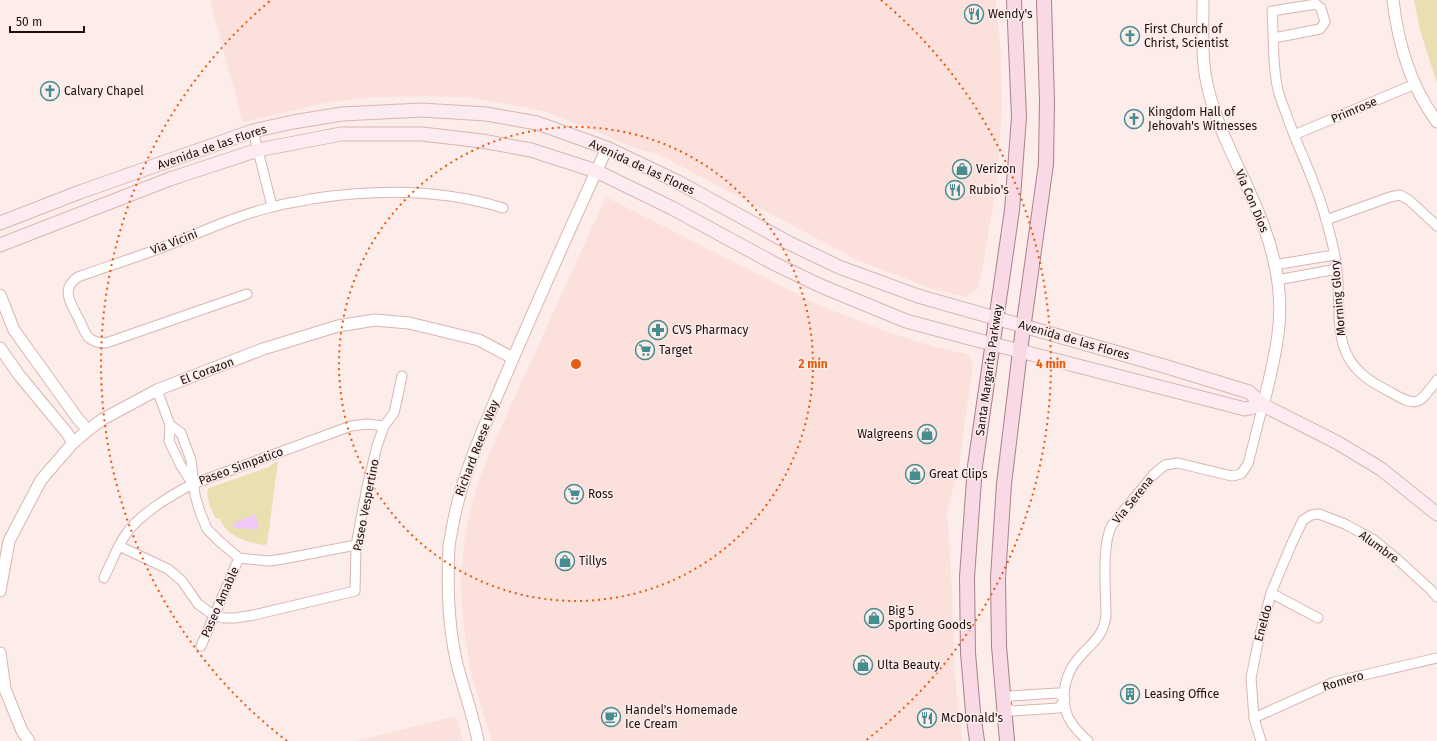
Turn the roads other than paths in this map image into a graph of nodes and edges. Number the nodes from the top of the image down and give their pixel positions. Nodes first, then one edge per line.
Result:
1 (1014, 0) edge
2 (1044, 0) edge
3 (1203, 0) edge
4 (1393, 0) edge
5 (1274, 38) junction
6 (1415, 84) junction
7 (1437, 122) edge
8 (253, 131) junction
9 (1294, 135) junction
10 (607, 148) junction
11 (258, 150) junction
12 (596, 171) junction
13 (272, 206) junction
14 (503, 208) dead end
15 (1326, 220) junction
16 (0, 223) edge
17 (1437, 226) edge
18 (0, 245) edge
19 (1334, 255) junction
20 (1274, 266) junction
21 (1337, 270) junction
22 (1277, 280) junction
23 (247, 294) dead end
24 (0, 295) edge
25 (997, 318) junction
26 (1024, 326) junction
27 (994, 344) junction
28 (0, 348) edge
29 (1020, 351) junction
30 (513, 358) junction
31 (402, 376) dead end
32 (1437, 380) edge
33 (157, 390) junction
34 (1263, 405) junction
35 (170, 426) junction
36 (384, 426) junction
37 (88, 430) junction
38 (73, 443) junction
39 (193, 484) junction
40 (1437, 514) edge
41 (1311, 515) joint
42 (356, 545) junction
43 (118, 546) junction
44 (239, 558) junction
45 (104, 578) dead end
46 (1437, 582) edge
47 (1430, 589) junction
48 (0, 591) edge
49 (1271, 593) junction
50 (1437, 597) edge
51 (214, 614) junction
52 (1318, 618) dead end
53 (201, 646) dead end
54 (0, 653) edge
55 (1437, 658) edge
56 (1065, 699) junction
57 (1003, 704) junction
58 (1254, 718) junction
59 (30, 741) edge
60 (478, 741) edge
61 (977, 741) edge
62 (1007, 741) edge
63 (1088, 741) edge
64 (1261, 741) edge

1 - 25 main road, Santa Margarita Parkway
2 - 26 main road
3 - 20 street, Via Con Dios
4 - 6 street
5 - 5 street, Morning Glory
5 - 9 street, Morning Glory
6 - 7 street
6 - 9 street, Primrose
8 - 10 main road, Avenida de las Flores
8 - 11 street
8 - 16 main road, Avenida de las Flores
9 - 15 street, Morning Glory
10 - 12 street, Richard Reese Way
10 - 25 main road, Avenida de las Flores
11 - 12 main road, Avenida de las Flores
11 - 13 street
11 - 18 main road, Avenida de las Flores
12 - 27 main road, Avenida de las Flores
12 - 30 street, Richard Reese Way
13 - 14 street, Via Vicini
13 - 23 street, Via Vicini
15 - 17 street
15 - 19 street, Morning Glory
19 - 20 street
19 - 21 street, Morning Glory
20 - 22 street, Via Con Dios
21 - 22 street
21 - 32 street, Morning Glory
22 - 34 street, Via Con Dios
24 - 37 street
25 - 26 main road, Avenida de las Flores
25 - 27 main road, Santa Margarita Parkway
26 - 29 main road
26 - 34 main road, Avenida de las Flores
27 - 29 main road, Avenida de las Flores
27 - 61 main road, Santa Margarita Parkway
28 - 38 street
29 - 34 main road, Avenida de las Flores
29 - 57 main road
30 - 33 street, El Corazon
30 - 60 street, Richard Reese Way
31 - 36 street, Paseo Vespertino
33 - 35 street
33 - 37 street, El Corazon
34 - 40 main road, Avenida de las Flores
34 - 56 street, Via Serena
35 - 39 street
35 - 39 street
36 - 39 street, Paseo Simpatico
36 - 42 street, Paseo Vespertino
37 - 38 street, El Corazon
38 - 48 street, El Corazon
39 - 43 street, Paseo Simpatico
39 - 44 street
41 - 47 street, Alumbre
41 - 49 street, Eneldo
42 - 44 street
42 - 51 street, Paseo Vespertino
43 - 45 street, Paseo Simpatico
43 - 51 street
44 - 51 street, Paseo Amable
46 - 47 street
47 - 50 street, Alumbre
49 - 52 street
49 - 58 street, Eneldo
51 - 53 street, Paseo Amable
54 - 59 street
55 - 58 street, Romero
56 - 57 street
56 - 57 street
56 - 63 street, Via Serena
57 - 62 main road
58 - 64 street, Eneldo

